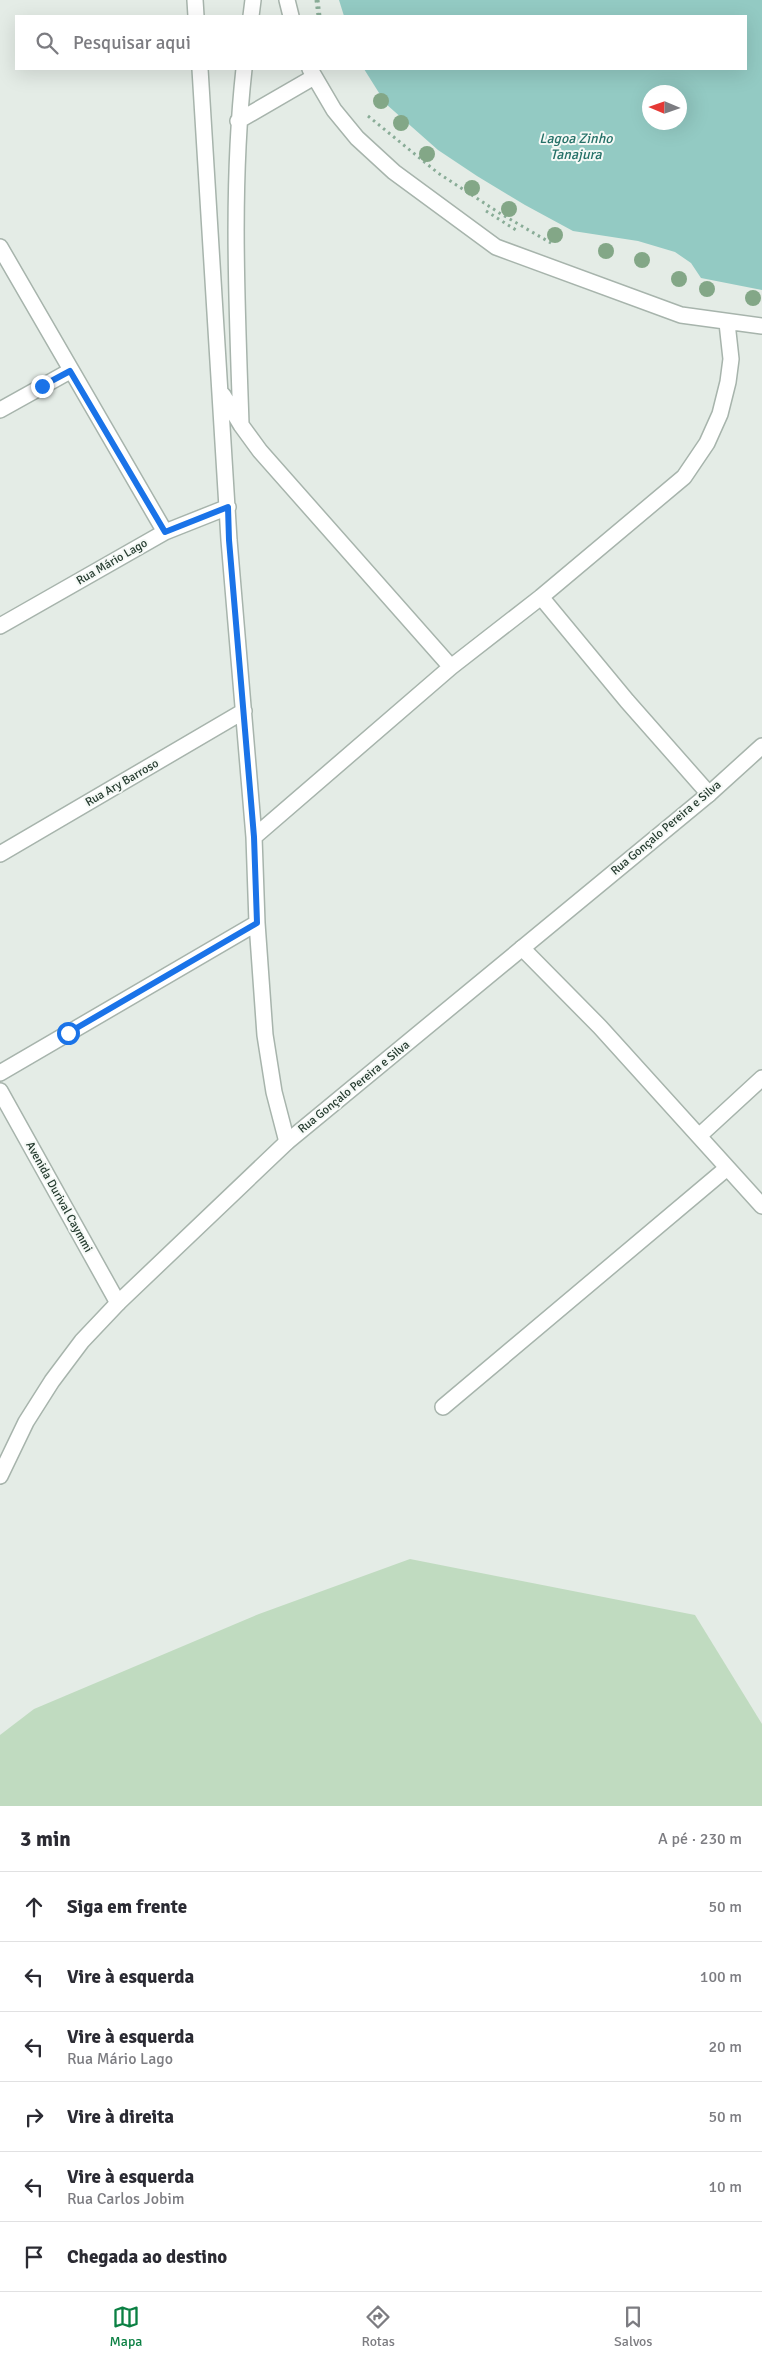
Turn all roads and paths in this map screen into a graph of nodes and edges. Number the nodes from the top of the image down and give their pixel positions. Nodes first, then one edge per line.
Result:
1 (195, 0) edge
2 (253, 0) edge
3 (287, 0) edge
4 (317, 0) edge
5 (196, 15) edge
6 (251, 15) edge
7 (291, 15) edge
8 (319, 15) edge
9 (200, 70) edge
10 (244, 70) edge
11 (312, 73) edge
12 (364, 111) dead end
13 (360, 115) dead end
14 (238, 121) junction
15 (453, 189) dead end
16 (480, 207) dead end
17 (522, 233) dead end
18 (553, 244) dead end
19 (0, 247) edge
20 (727, 323) junction
21 (762, 326) edge
22 (70, 371) junction
23 (221, 392) junction
24 (0, 410) edge
25 (241, 425) junction
26 (228, 507) junction
27 (165, 532) junction
28 (541, 597) junction
29 (0, 626) edge
30 (452, 667) junction
31 (244, 711) junction
32 (762, 746) edge
33 (709, 794) junction
34 (254, 837) junction
35 (0, 854) edge
36 (257, 923) junction
37 (522, 948) junction
38 (0, 1073) edge
39 (762, 1078) edge
40 (0, 1091) edge
41 (699, 1136) junction
42 (287, 1142) junction
43 (728, 1168) junction
44 (762, 1206) edge
45 (118, 1303) junction
46 (443, 1407) dead end
47 (0, 1476) edge

1 - 5 street
2 - 6 street
3 - 7 street
4 - 8 path
9 - 23 street
10 - 14 street
11 - 14 street
11 - 20 street
12 - 18 path
13 - 15 path
14 - 25 street
16 - 17 path
19 - 22 street
20 - 21 street
20 - 28 street
22 - 24 street
22 - 27 street
23 - 25 street
23 - 26 street
25 - 30 street
26 - 27 street, Rua Mário Lago
26 - 31 street
27 - 29 street, Rua Mário Lago
28 - 30 street
28 - 33 street
30 - 34 street
31 - 34 street
31 - 35 street, Rua Ary Barroso
32 - 33 street, Rua Gonçalo Pereira e Silva
33 - 37 street, Rua Gonçalo Pereira e Silva
34 - 36 street
36 - 38 street
36 - 42 street
37 - 41 street
37 - 42 street, Rua Gonçalo Pereira e Silva
39 - 41 street
40 - 45 street, Avenida Durival Caymmi
41 - 43 street
42 - 45 street, Rua Gonçalo Pereira e Silva
43 - 44 street
43 - 46 street
45 - 47 street, Rua Gonçalo Pereira e Silva

